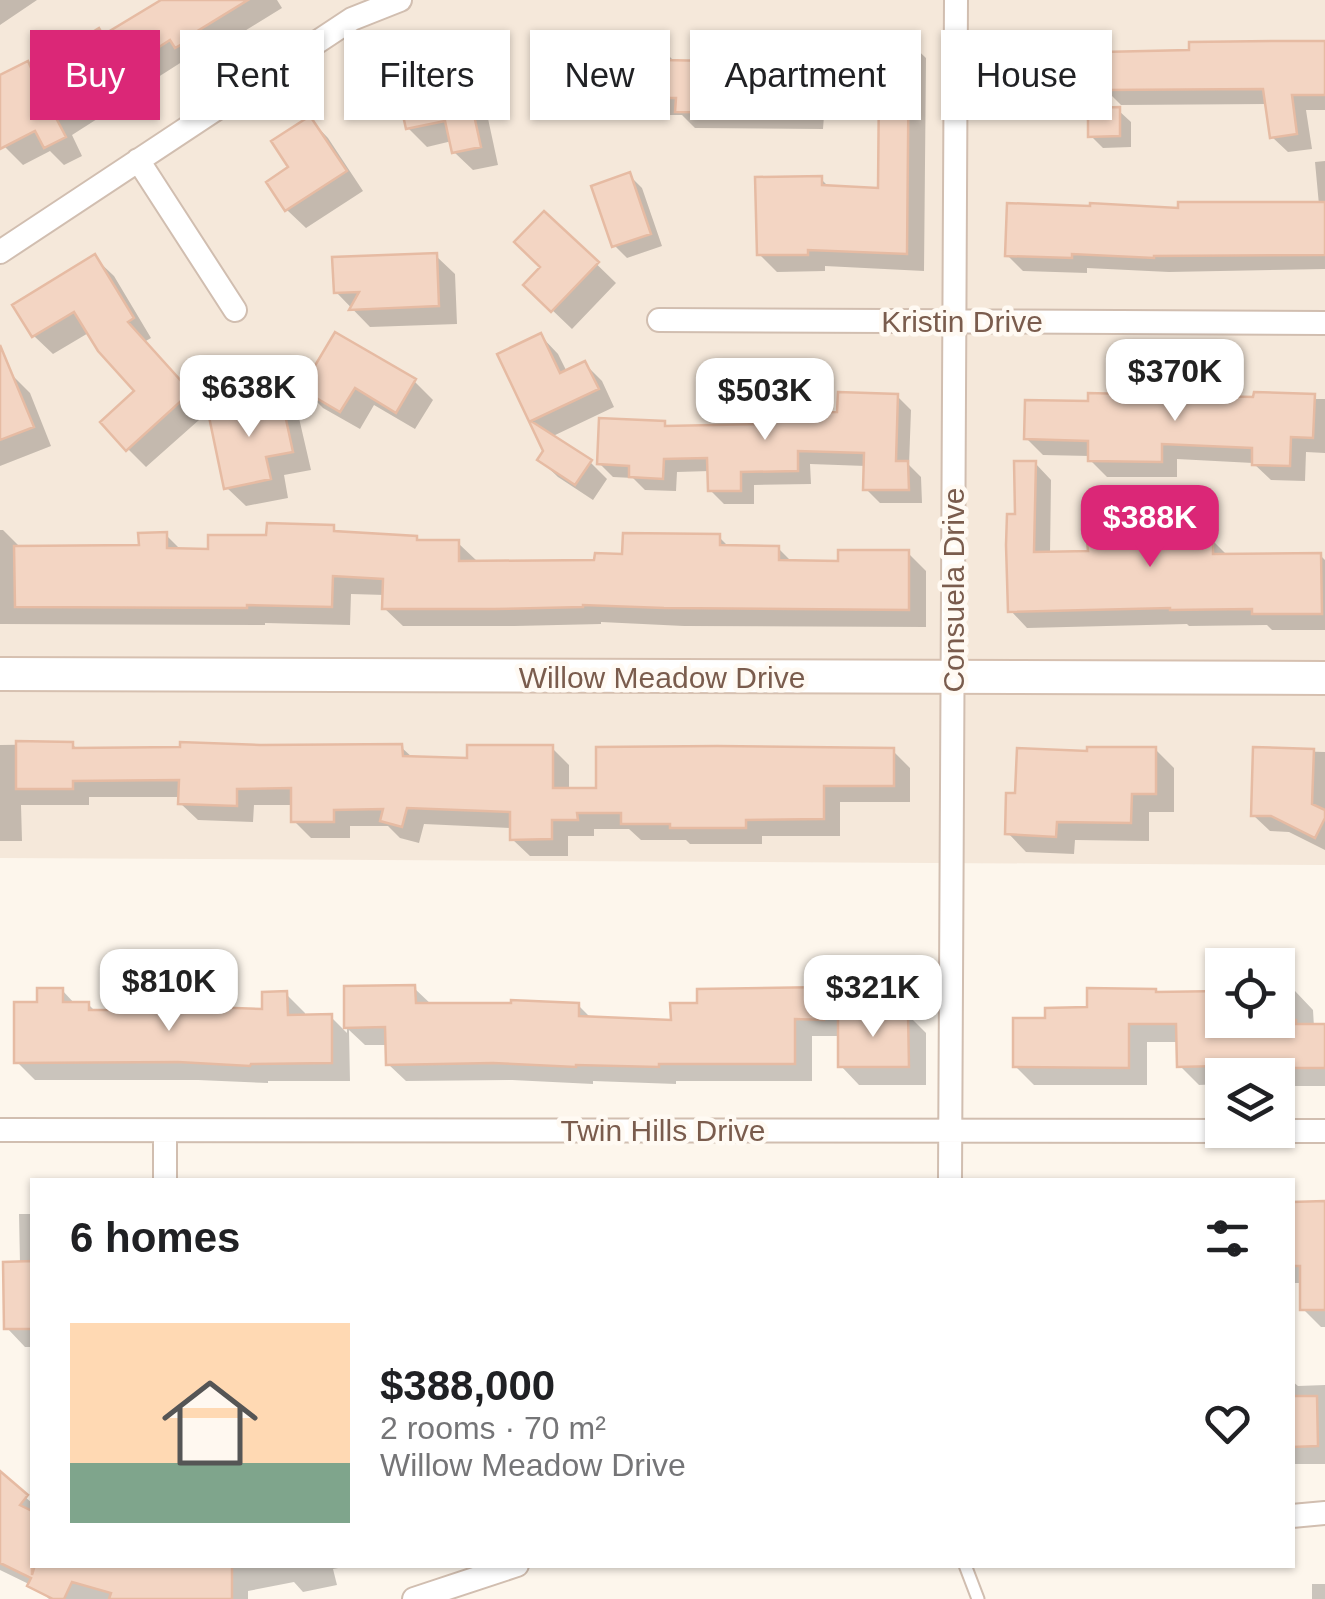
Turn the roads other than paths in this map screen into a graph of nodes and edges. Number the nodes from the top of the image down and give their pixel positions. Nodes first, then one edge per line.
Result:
1 (400, 0) edge
2 (956, 0) edge
3 (138, 160) junction
4 (0, 252) edge
5 (235, 310) dead end
6 (659, 320) dead end
7 (954, 321) junction
8 (1325, 323) edge
9 (0, 674) edge
10 (953, 678) junction
11 (1325, 678) edge
12 (0, 1130) edge
13 (165, 1130) junction
14 (950, 1130) junction
15 (1325, 1131) edge
16 (164, 1178) edge
17 (950, 1178) edge
18 (1325, 1512) edge
19 (1295, 1516) edge
20 (508, 1568) edge
21 (966, 1568) edge
22 (414, 1599) edge
23 (978, 1599) edge

1 - 3 street
2 - 7 street, Consuela Drive
3 - 4 street
3 - 5 street
6 - 7 street, Kristin Drive
7 - 8 street, Kristin Drive
7 - 10 street, Consuela Drive
9 - 10 street, Willow Meadow Drive
10 - 11 street, Willow Meadow Drive
10 - 14 street, Consuela Drive
12 - 13 street, Twin Hills Drive
13 - 14 street, Twin Hills Drive
13 - 16 street
14 - 15 street, Twin Hills Drive
14 - 17 street, Consuela Drive
18 - 19 street
20 - 22 street
21 - 23 lane

